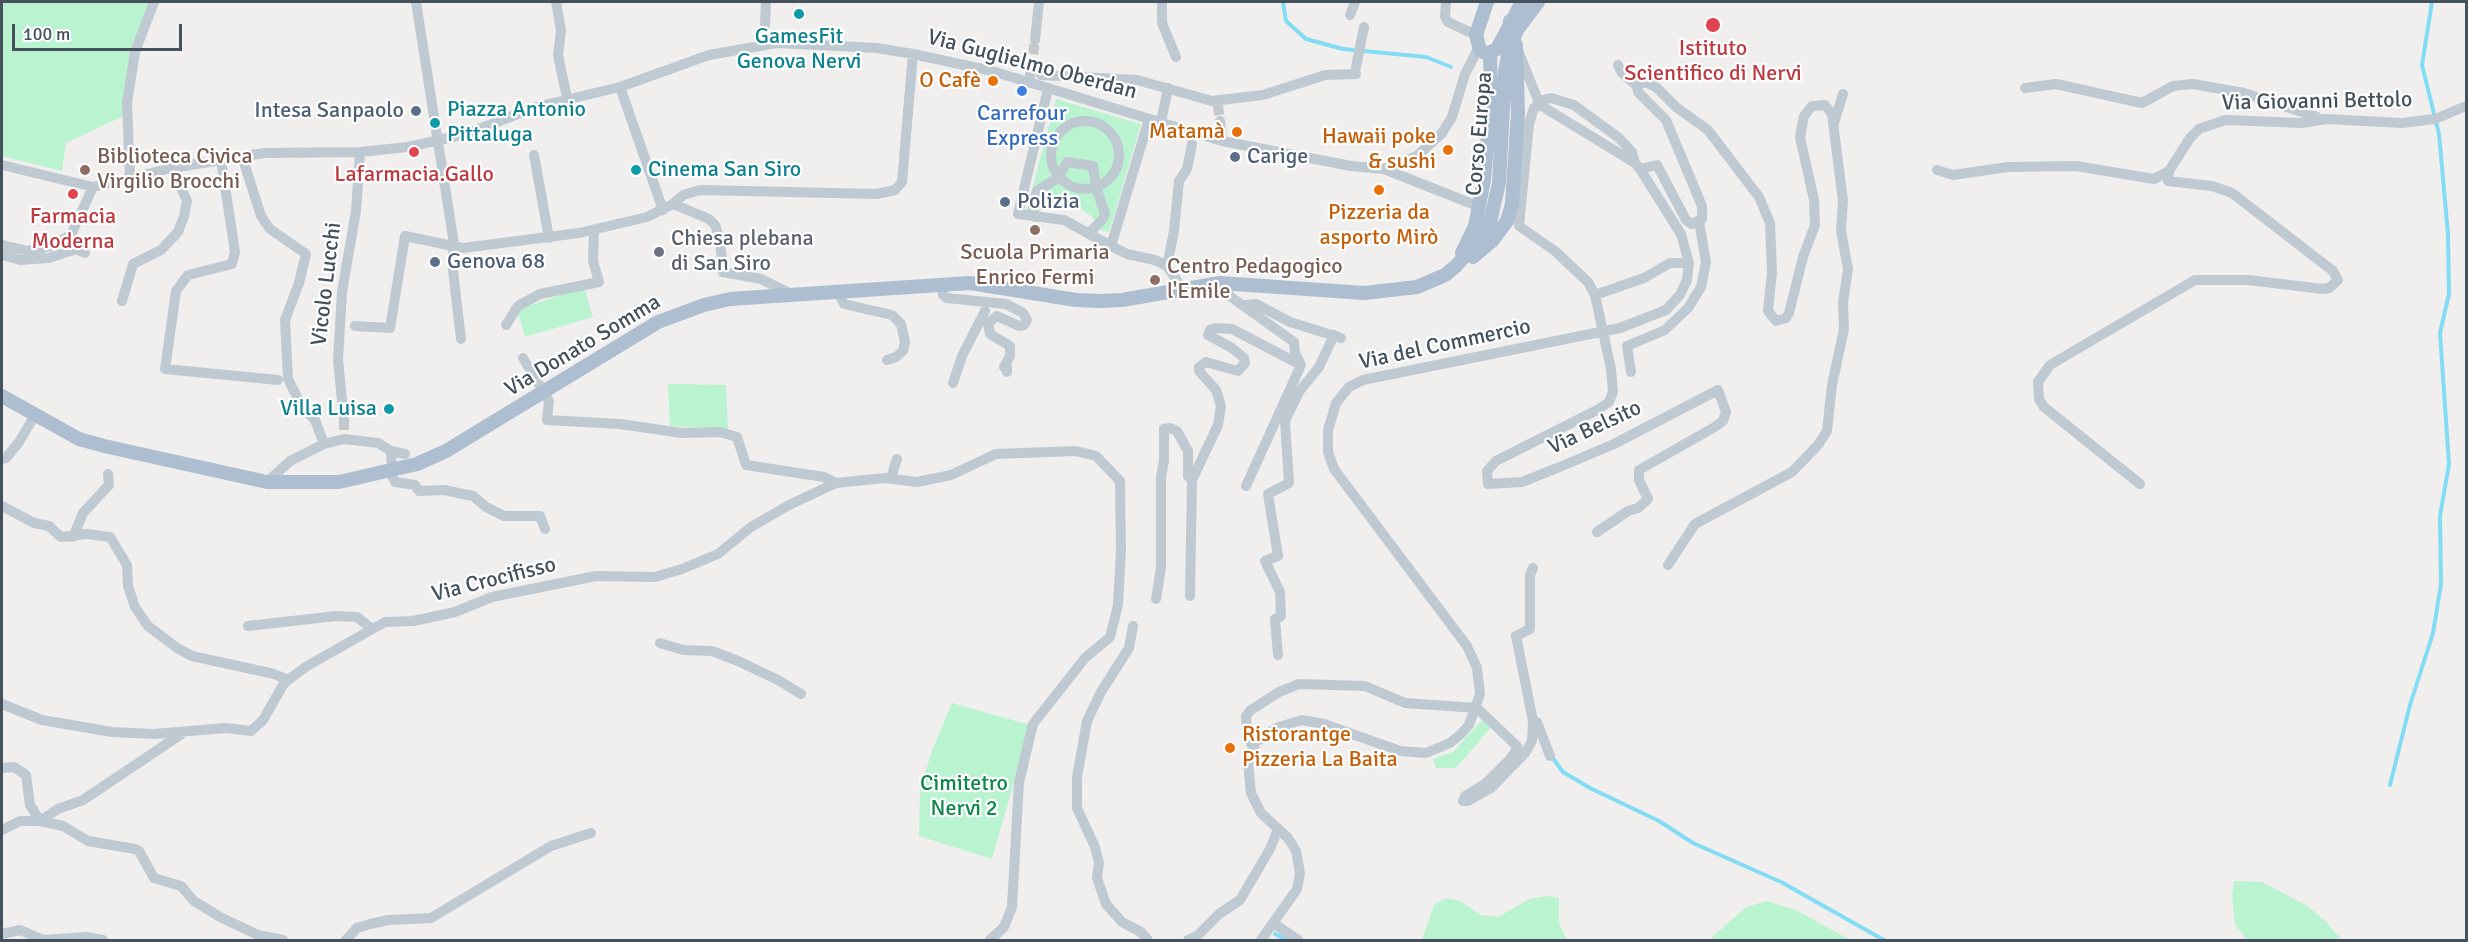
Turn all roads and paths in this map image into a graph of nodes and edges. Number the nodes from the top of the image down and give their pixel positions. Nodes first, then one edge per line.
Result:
1 (154, 2) edge
2 (416, 2) edge
3 (556, 2) edge
4 (766, 2) edge
5 (1039, 2) edge
6 (1162, 2) edge
7 (1355, 2) edge
8 (1446, 2) edge
9 (1487, 2) edge
10 (1522, 2) edge
11 (1538, 2) edge
12 (1350, 15) dead end
13 (1510, 21) junction
14 (1364, 27) dead end
15 (1035, 40) tunnel mouth
16 (764, 45) junction
17 (1516, 45) junction
18 (1482, 49) junction
19 (913, 54) junction
20 (1176, 57) dead end
21 (1620, 69) dead end
22 (1029, 83) junction
23 (1637, 86) junction
24 (620, 87) junction
25 (1048, 88) junction
26 (1168, 88) junction
27 (2025, 88) dead end
28 (1843, 94) dead end
29 (567, 98) junction
30 (1100, 104) junction
31 (2466, 106) edge
32 (1149, 119) junction
33 (2326, 119) junction
34 (1220, 121) tunnel mouth
35 (1095, 122) junction
36 (1161, 122) junction
37 (1833, 124) junction
38 (1036, 137) junction
39 (1222, 141) junction
40 (1053, 142) junction
41 (1192, 144) dead end
42 (437, 146) junction
43 (360, 152) junction
44 (1120, 153) junction
45 (534, 155) dead end
46 (242, 156) junction
47 (1138, 157) junction
48 (221, 160) junction
49 (2, 165) edge
50 (1638, 166) junction
51 (172, 168) junction
52 (1384, 169) junction
53 (1937, 170) dead end
54 (2169, 171) junction
55 (1059, 177) junction
56 (130, 178) junction
57 (93, 187) junction
58 (1096, 188) junction
59 (1475, 205) dead end
60 (668, 207) junction
61 (1035, 217) junction
62 (1699, 222) junction
63 (594, 230) junction
64 (1090, 232) junction
65 (549, 238) junction
66 (454, 244) junction
67 (2, 245) edge
68 (1111, 246) junction
69 (85, 253) dead end
70 (1689, 263) junction
71 (1167, 266) junction
72 (1456, 266) junction
73 (1220, 283) junction
74 (943, 285) junction
75 (1182, 288) junction
76 (837, 290) junction
77 (791, 294) junction
78 (1595, 295) junction
79 (122, 301) dead end
80 (1246, 305) junction
81 (985, 311) dead end
82 (506, 325) dead end
83 (356, 326) dead end
84 (1602, 332) junction
85 (461, 339) dead end
86 (523, 358) dead end
87 (887, 360) dead end
88 (1301, 365) junction
89 (1007, 372) dead end
90 (1631, 372) dead end
91 (278, 380) dead end
92 (953, 383) dead end
93 (544, 392) junction
94 (2, 396) edge
95 (35, 415) junction
96 (344, 420) tunnel mouth
97 (324, 444) junction
98 (391, 451) junction
99 (405, 454) dead end
100 (2, 459) edge
101 (897, 459) dead end
102 (391, 471) junction
103 (108, 474) dead end
104 (891, 478) junction
105 (1191, 480) junction
106 (267, 482) junction
107 (836, 483) junction
108 (2140, 484) dead end
109 (1246, 486) dead end
110 (2, 506) edge
111 (545, 528) dead end
112 (1597, 532) dead end
113 (73, 537) junction
114 (1668, 565) dead end
115 (1533, 568) dead end
116 (1190, 596) dead end
117 (1156, 599) dead end
118 (248, 626) dead end
119 (1133, 626) dead end
120 (371, 628) junction
121 (660, 643) dead end
122 (1278, 655) dead end
123 (288, 680) junction
124 (801, 694) dead end
125 (2, 704) edge
126 (1476, 708) junction
127 (1531, 711) junction
128 (183, 733) junction
129 (1253, 748) junction
130 (1550, 756) dead end
131 (2, 768) edge
132 (40, 821) junction
133 (1278, 829) junction
134 (2, 830) edge
135 (591, 833) dead end
136 (1274, 923) junction
137 (2, 934) edge
138 (44, 940) edge
139 (103, 940) edge
140 (283, 940) edge
141 (346, 940) edge
142 (990, 940) edge
143 (1148, 940) edge
144 (1188, 940) edge
145 (1261, 940) edge
146 (1298, 940) edge

1 - 56 street
2 - 42 street
3 - 29 street
4 - 16 street
5 - 15 street
6 - 20 street
7 - 12 street
8 - 18 street
9 - 18 main road, Via Guglielmo Oberdan
10 - 13 main road
11 - 72 main road, Corso Europa
13 - 17 main road
13 - 18 main road
14 - 26 street
16 - 19 street, Via Guglielmo Oberdan
16 - 24 street, Via Guglielmo Oberdan
17 - 50 street
17 - 72 main road
18 - 52 street, Via Guglielmo Oberdan
18 - 72 main road
19 - 22 street, Via Guglielmo Oberdan
19 - 60 street
21 - 23 street
22 - 25 street, Via Guglielmo Oberdan
22 - 26 street
23 - 37 street
23 - 62 street
24 - 29 street, Via Guglielmo Oberdan
24 - 60 street
25 - 30 street, Via Guglielmo Oberdan
25 - 38 street
26 - 36 street
27 - 33 street
28 - 37 street
29 - 42 street, Via Guglielmo Oberdan
30 - 32 street, Via Guglielmo Oberdan
30 - 35 street
31 - 33 street, Via Giovanni Bettolo
32 - 36 street, Via Guglielmo Oberdan
32 - 47 street
33 - 54 street, Via Giovanni Bettolo
34 - 39 street
35 - 40 street
35 - 44 street
36 - 39 street, Via Guglielmo Oberdan
37 - 114 street
38 - 40 street
38 - 61 street
39 - 52 street, Via Guglielmo Oberdan
40 - 55 street
41 - 71 street
42 - 43 street
42 - 66 street
43 - 46 street
43 - 96 street, Vicolo Lucchi
44 - 47 street
44 - 58 street
45 - 65 street
46 - 48 street
46 - 97 street
47 - 68 street
48 - 51 street
48 - 91 street
49 - 57 street
50 - 62 street
50 - 70 street
50 - 78 street
51 - 56 street
51 - 79 street
52 - 59 street
53 - 54 street
54 - 108 street
55 - 58 street
55 - 58 street
55 - 61 street
56 - 57 street
57 - 67 street
58 - 64 street
60 - 63 street
60 - 77 street
61 - 64 street
62 - 90 street
63 - 65 street
63 - 82 street
64 - 68 street
65 - 66 street
66 - 83 street
66 - 85 street
67 - 69 street
68 - 71 street
70 - 78 street
70 - 84 street, Via del Commercio
71 - 75 street
72 - 73 main road, Via Donato Somma
73 - 75 main road, Via Donato Somma
73 - 80 street
74 - 75 main road, Via Donato Somma
74 - 76 main road, Via Donato Somma
74 - 89 street
76 - 77 main road, Via Donato Somma
76 - 87 street
77 - 93 main road, Via Donato Somma
78 - 84 street
80 - 88 street
80 - 122 street
81 - 92 street
84 - 112 street, Via Belsito
84 - 126 street, Via del Commercio
86 - 93 street
88 - 105 street
88 - 109 street
93 - 102 main road, Via Donato Somma
93 - 107 street
94 - 95 main road, Via Donato Somma
95 - 100 street
95 - 106 main road, Via Donato Somma
97 - 98 street
97 - 106 street
98 - 99 street
98 - 102 street
101 - 104 street
102 - 106 main road, Via Donato Somma
102 - 111 street
103 - 113 street
104 - 107 street
104 - 142 street
105 - 116 street
105 - 117 street
107 - 120 street, Via Crocifisso
110 - 113 street
113 - 123 street
115 - 127 street
118 - 120 street
119 - 143 street
120 - 123 street, Via Crocifisso
121 - 124 street
123 - 128 street, Via Crocifisso
125 - 128 street
126 - 127 street
126 - 129 street, Via del Commercio
126 - 129 street
127 - 130 street
128 - 132 street, Via Crocifisso
129 - 133 street
131 - 132 street
132 - 134 street
132 - 140 street
133 - 136 street
133 - 144 street
135 - 141 street
136 - 145 street
136 - 146 street
137 - 138 street
138 - 139 street

